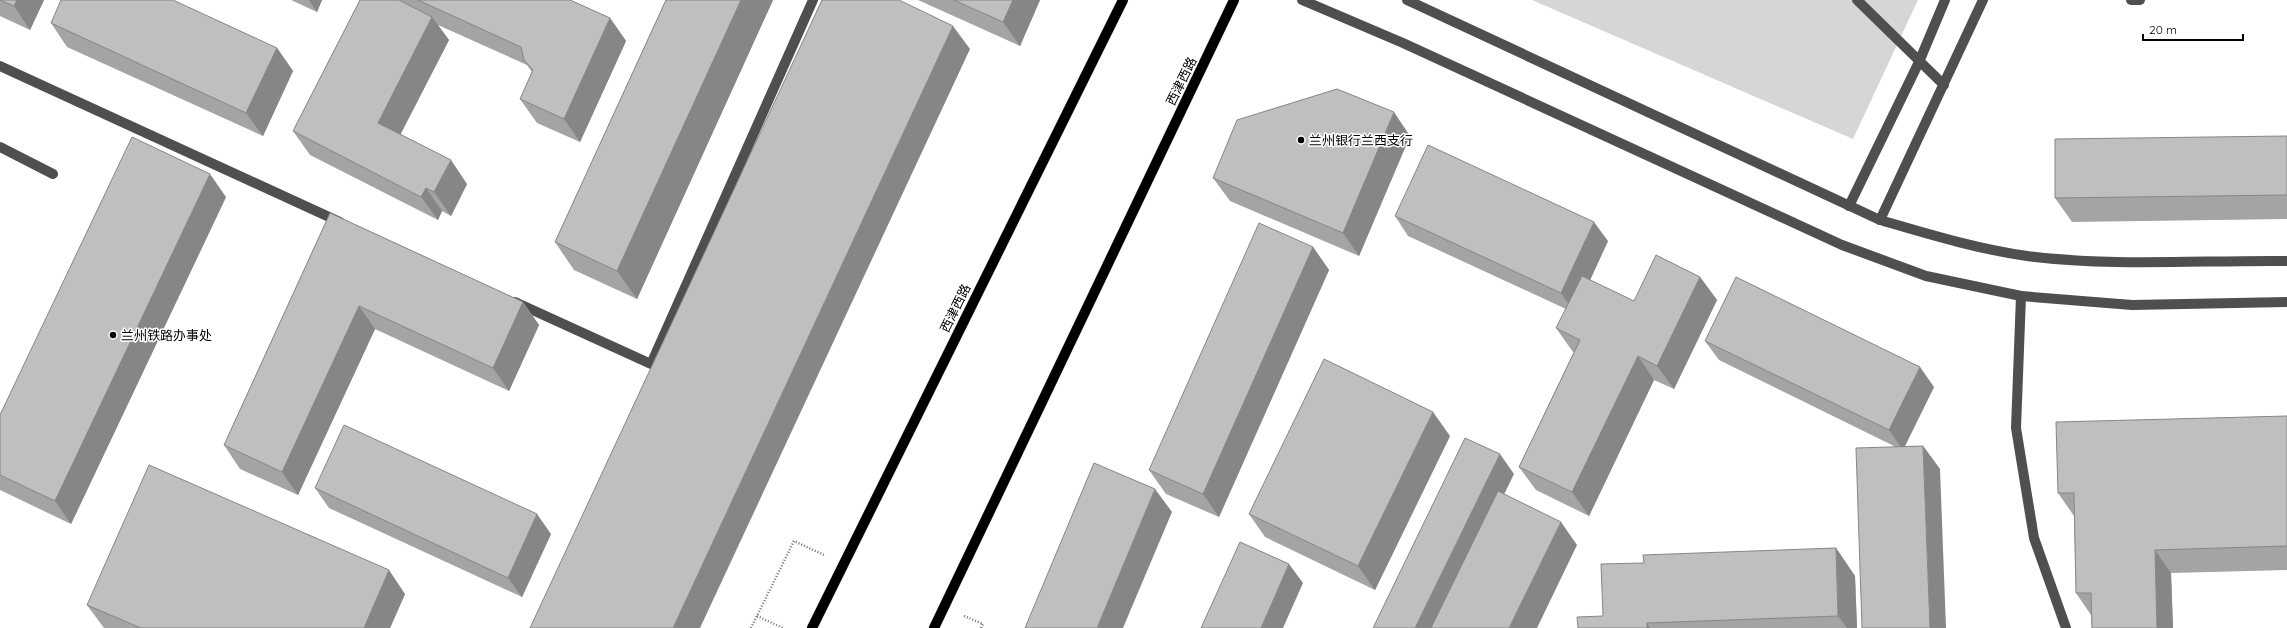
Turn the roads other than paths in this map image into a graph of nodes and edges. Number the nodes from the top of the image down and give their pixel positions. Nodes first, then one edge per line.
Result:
1 (812, 0) edge
2 (1123, 0) edge
3 (1234, 0) edge
4 (1302, 0) edge
5 (1407, 0) edge
6 (1857, 0) edge
7 (1945, 0) edge
8 (1983, 0) edge
9 (2132, 0) edge
10 (2140, 0) edge
11 (1919, 62) junction
12 (0, 66) edge
13 (1944, 85) junction
14 (0, 147) edge
15 (53, 174) dead end
16 (1849, 206) junction
17 (1880, 220) junction
18 (346, 225) edge
19 (2287, 261) edge
20 (2021, 296) junction
21 (506, 298) edge
22 (2287, 302) edge
23 (812, 628) edge
24 (934, 628) edge
25 (2066, 628) edge

1 - 21 street
2 - 23 main road, 西津西路
3 - 24 main road, 西津西路
4 - 20 street
5 - 16 street
6 - 11 street
7 - 11 street
8 - 13 street
9 - 10 street
11 - 13 street
11 - 16 street
12 - 18 street
13 - 17 street
14 - 15 street
16 - 17 street
17 - 19 street
20 - 22 street
20 - 25 street

